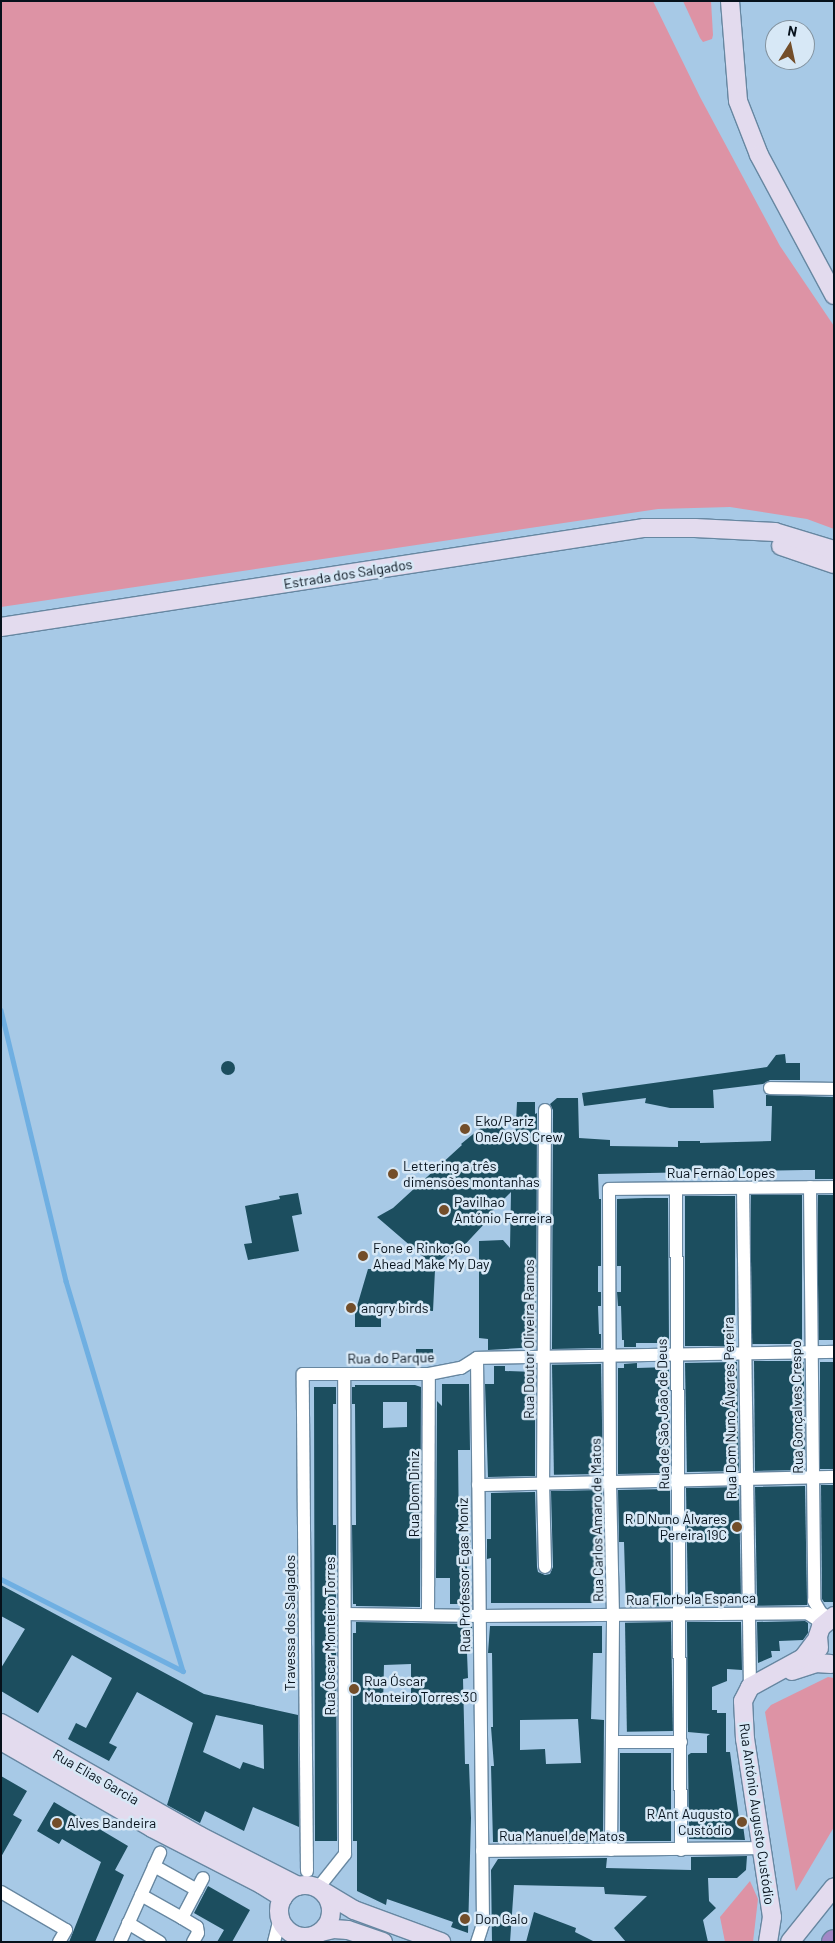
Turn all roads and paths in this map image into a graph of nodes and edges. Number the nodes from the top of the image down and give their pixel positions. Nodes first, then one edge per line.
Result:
1 (730, 1) edge
2 (834, 295) edge
3 (695, 528) junction
4 (834, 550) edge
5 (834, 564) edge
6 (1, 627) edge
7 (770, 1088) dead end
8 (834, 1090) edge
9 (545, 1110) dead end
10 (810, 1187) junction
11 (834, 1187) edge
12 (743, 1188) junction
13 (609, 1189) joint
14 (676, 1189) junction
15 (834, 1352) edge
16 (744, 1353) junction
17 (812, 1353) junction
18 (677, 1356) junction
19 (544, 1357) junction
20 (611, 1357) junction
21 (477, 1358) junction
22 (303, 1374) joint
23 (344, 1374) junction
24 (429, 1374) junction
25 (813, 1477) junction
26 (834, 1477) edge
27 (746, 1478) junction
28 (678, 1480) junction
29 (610, 1482) junction
30 (543, 1483) junction
31 (478, 1485) junction
32 (545, 1568) dead end
33 (345, 1614) junction
34 (428, 1614) junction
35 (747, 1614) junction
36 (614, 1615) junction
37 (680, 1615) junction
38 (480, 1616) junction
39 (826, 1624) edge
40 (832, 1664) edge
41 (750, 1687) junction
42 (1, 1723) edge
43 (1, 1741) edge
44 (612, 1742) junction
45 (681, 1742) junction
46 (762, 1848) junction
47 (611, 1850) junction
48 (681, 1850) junction
49 (482, 1851) junction
50 (160, 1853) dead end
51 (154, 1866) junction
52 (303, 1878) junction
53 (834, 1887) edge
54 (321, 1890) junction
55 (1, 1892) edge
56 (141, 1895) junction
57 (282, 1898) junction
58 (182, 1918) junction
59 (280, 1918) junction
60 (128, 1923) junction
61 (321, 1932) junction
62 (357, 1936) edge
63 (299, 1939) edge
64 (59, 1942) edge
65 (120, 1942) edge
66 (160, 1942) edge
67 (194, 1942) edge
68 (274, 1942) edge
69 (383, 1942) edge
70 (441, 1942) edge
71 (477, 1942) edge
72 (768, 1942) edge
73 (790, 1942) edge

1 - 2 main road
3 - 4 main road, Estrada dos Salgados
3 - 5 main road, Estrada dos Salgados
3 - 6 main road, Estrada dos Salgados
7 - 8 street
9 - 19 street, Rua Doutor Oliveira Ramos
10 - 11 street, Rua Fernão Lopes
10 - 12 street, Rua Fernão Lopes
10 - 17 street, Rua Gonçalves Crespo
12 - 14 street, Rua Fernão Lopes
12 - 16 street, Rua Dom Nuno Álvares Pereira
13 - 14 street, Rua Fernão Lopes
13 - 20 street, Rua Carlos Amaro de Matos
14 - 18 street, Rua de São João de Deus
15 - 17 street
16 - 17 street
16 - 18 street
16 - 27 street, Rua Dom Nuno Álvares Pereira
17 - 25 street, Rua Gonçalves Crespo
18 - 20 street
18 - 28 street, Rua de São João de Deus
19 - 20 street
19 - 21 street
19 - 30 street, Rua Doutor Oliveira Ramos
20 - 29 street, Rua Carlos Amaro de Matos
21 - 24 street, Rua do Parque
21 - 31 street, Rua Professor Egas Moniz
22 - 23 street, Rua do Parque
22 - 52 street, Travessa dos Salgados
23 - 24 street, Rua do Parque
23 - 33 street, Rua Óscar Monteiro Torres
24 - 34 street, Rua Dom Diniz
25 - 26 street
25 - 27 street
25 - 39 street, Rua Gonçalves Crespo
27 - 28 street
27 - 35 street, Rua Dom Nuno Álvares Pereira
28 - 29 street
28 - 37 street, Rua de São João de Deus
29 - 30 street
29 - 36 street, Rua Carlos Amaro de Matos
30 - 31 street
30 - 32 street, Rua Doutor Oliveira Ramos
31 - 38 street, Rua Professor Egas Moniz
33 - 34 street, Rua Florbela Espanca
33 - 54 street, Rua Óscar Monteiro Torres
34 - 38 street, Rua Florbela Espanca
35 - 37 street, Rua Florbela Espanca
35 - 39 street, Rua Florbela Espanca
35 - 41 street, Rua Dom Nuno Álvares Pereira
36 - 37 street, Rua Florbela Espanca
36 - 38 street, Rua Florbela Espanca
36 - 44 street, Rua Carlos Amaro de Matos
37 - 45 street, Rua de São João de Deus
38 - 49 street, Rua Professor Egas Moniz
39 - 40 main road
39 - 41 main road
40 - 41 main road
41 - 46 main road, Rua António Augusto Custódio
42 - 52 main road, Rua Elias Garcia
43 - 57 main road, Rua Elias Garcia
44 - 45 street
44 - 47 street, Rua Carlos Amaro de Matos
45 - 48 street, Rua de São João de Deus
46 - 48 street, Rua Manuel de Matos
46 - 72 main road, Rua António Augusto Custódio
47 - 48 street, Rua Manuel de Matos
47 - 49 street, Rua Manuel de Matos
49 - 71 street, Rua Professor Egas Moniz
50 - 51 street
51 - 56 street
51 - 58 street
52 - 54 main road
52 - 57 main road
53 - 73 main road
54 - 61 main road
54 - 70 main road
55 - 64 street
56 - 58 street
56 - 60 street
57 - 59 main road
58 - 67 street
59 - 63 main road
59 - 68 street
60 - 65 street
60 - 66 street
61 - 62 main road
61 - 63 main road
62 - 69 main road

